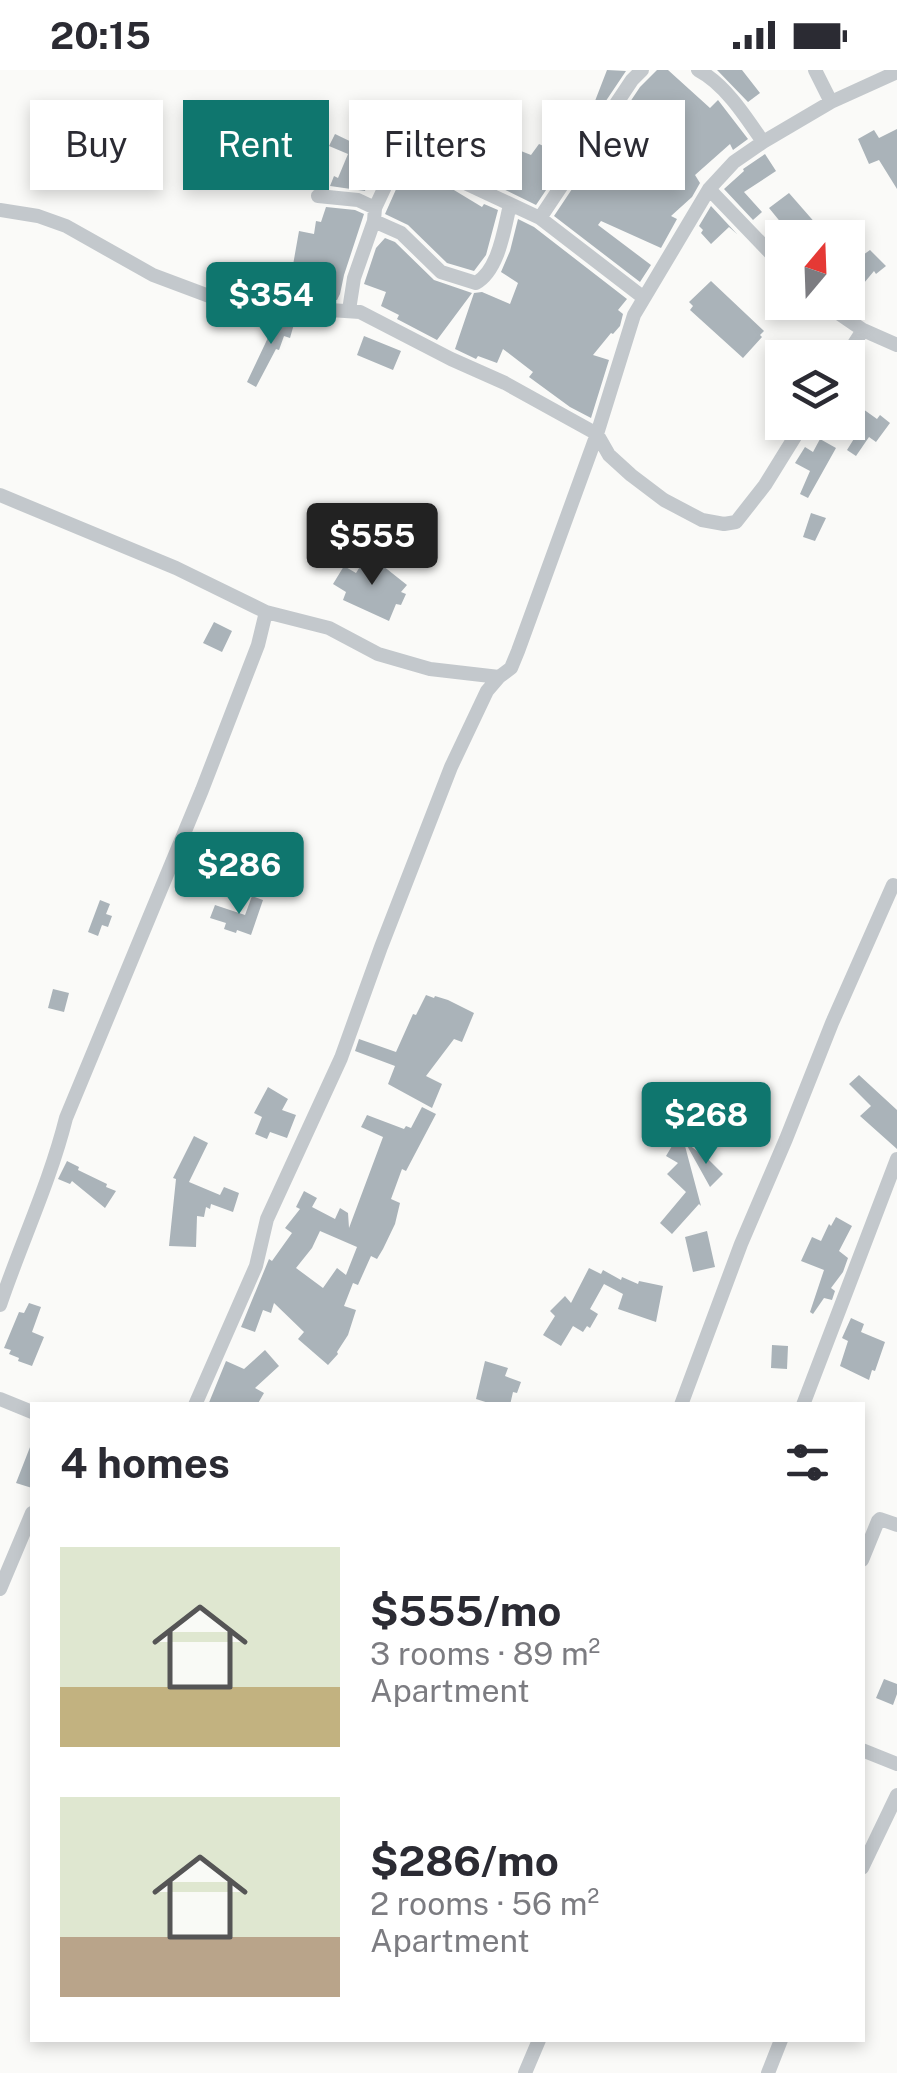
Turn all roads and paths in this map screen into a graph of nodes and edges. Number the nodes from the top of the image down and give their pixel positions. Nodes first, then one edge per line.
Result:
1 (642, 70) edge
2 (698, 70) edge
3 (816, 70) edge
4 (897, 72) edge
5 (831, 102) junction
6 (763, 142) junction
7 (709, 189) junction
8 (385, 190) edge
9 (479, 190) edge
10 (318, 196) dead end
11 (510, 205) junction
12 (0, 210) edge
13 (374, 215) junction
14 (540, 218) junction
15 (765, 247) edge
16 (644, 298) junction
17 (350, 310) junction
18 (849, 320) edge
19 (864, 330) junction
20 (857, 340) edge
21 (897, 344) edge
22 (597, 434) junction
23 (792, 440) edge
24 (0, 495) edge
25 (266, 612) junction
26 (499, 677) junction
27 (893, 885) dead end
28 (897, 1159) edge
29 (0, 1305) edge
30 (0, 1399) edge
31 (196, 1402) edge
32 (682, 1402) edge
33 (804, 1402) edge
34 (30, 1411) edge
35 (30, 1518) edge
36 (897, 1525) edge
37 (865, 1553) edge
38 (0, 1590) edge
39 (865, 1751) edge
40 (897, 1764) edge
41 (897, 1795) edge
42 (865, 1862) edge
43 (537, 2042) edge
44 (780, 2042) edge
45 (525, 2073) edge
46 (768, 2073) edge

1 - 14 street
2 - 6 street
3 - 5 street
4 - 5 street
5 - 6 street
6 - 7 street
7 - 15 street
7 - 16 street
8 - 13 street
9 - 11 street
10 - 13 street
11 - 13 street
11 - 14 street
12 - 17 street
13 - 17 street
14 - 16 street
16 - 22 street
17 - 22 street
18 - 19 street
19 - 20 street
19 - 21 street
22 - 23 street
22 - 26 street
24 - 25 street
25 - 26 street
25 - 29 street
26 - 31 street
27 - 32 street
28 - 33 street
30 - 34 street
35 - 38 street
36 - 37 street
39 - 40 street
41 - 42 street
43 - 45 street
44 - 46 street

